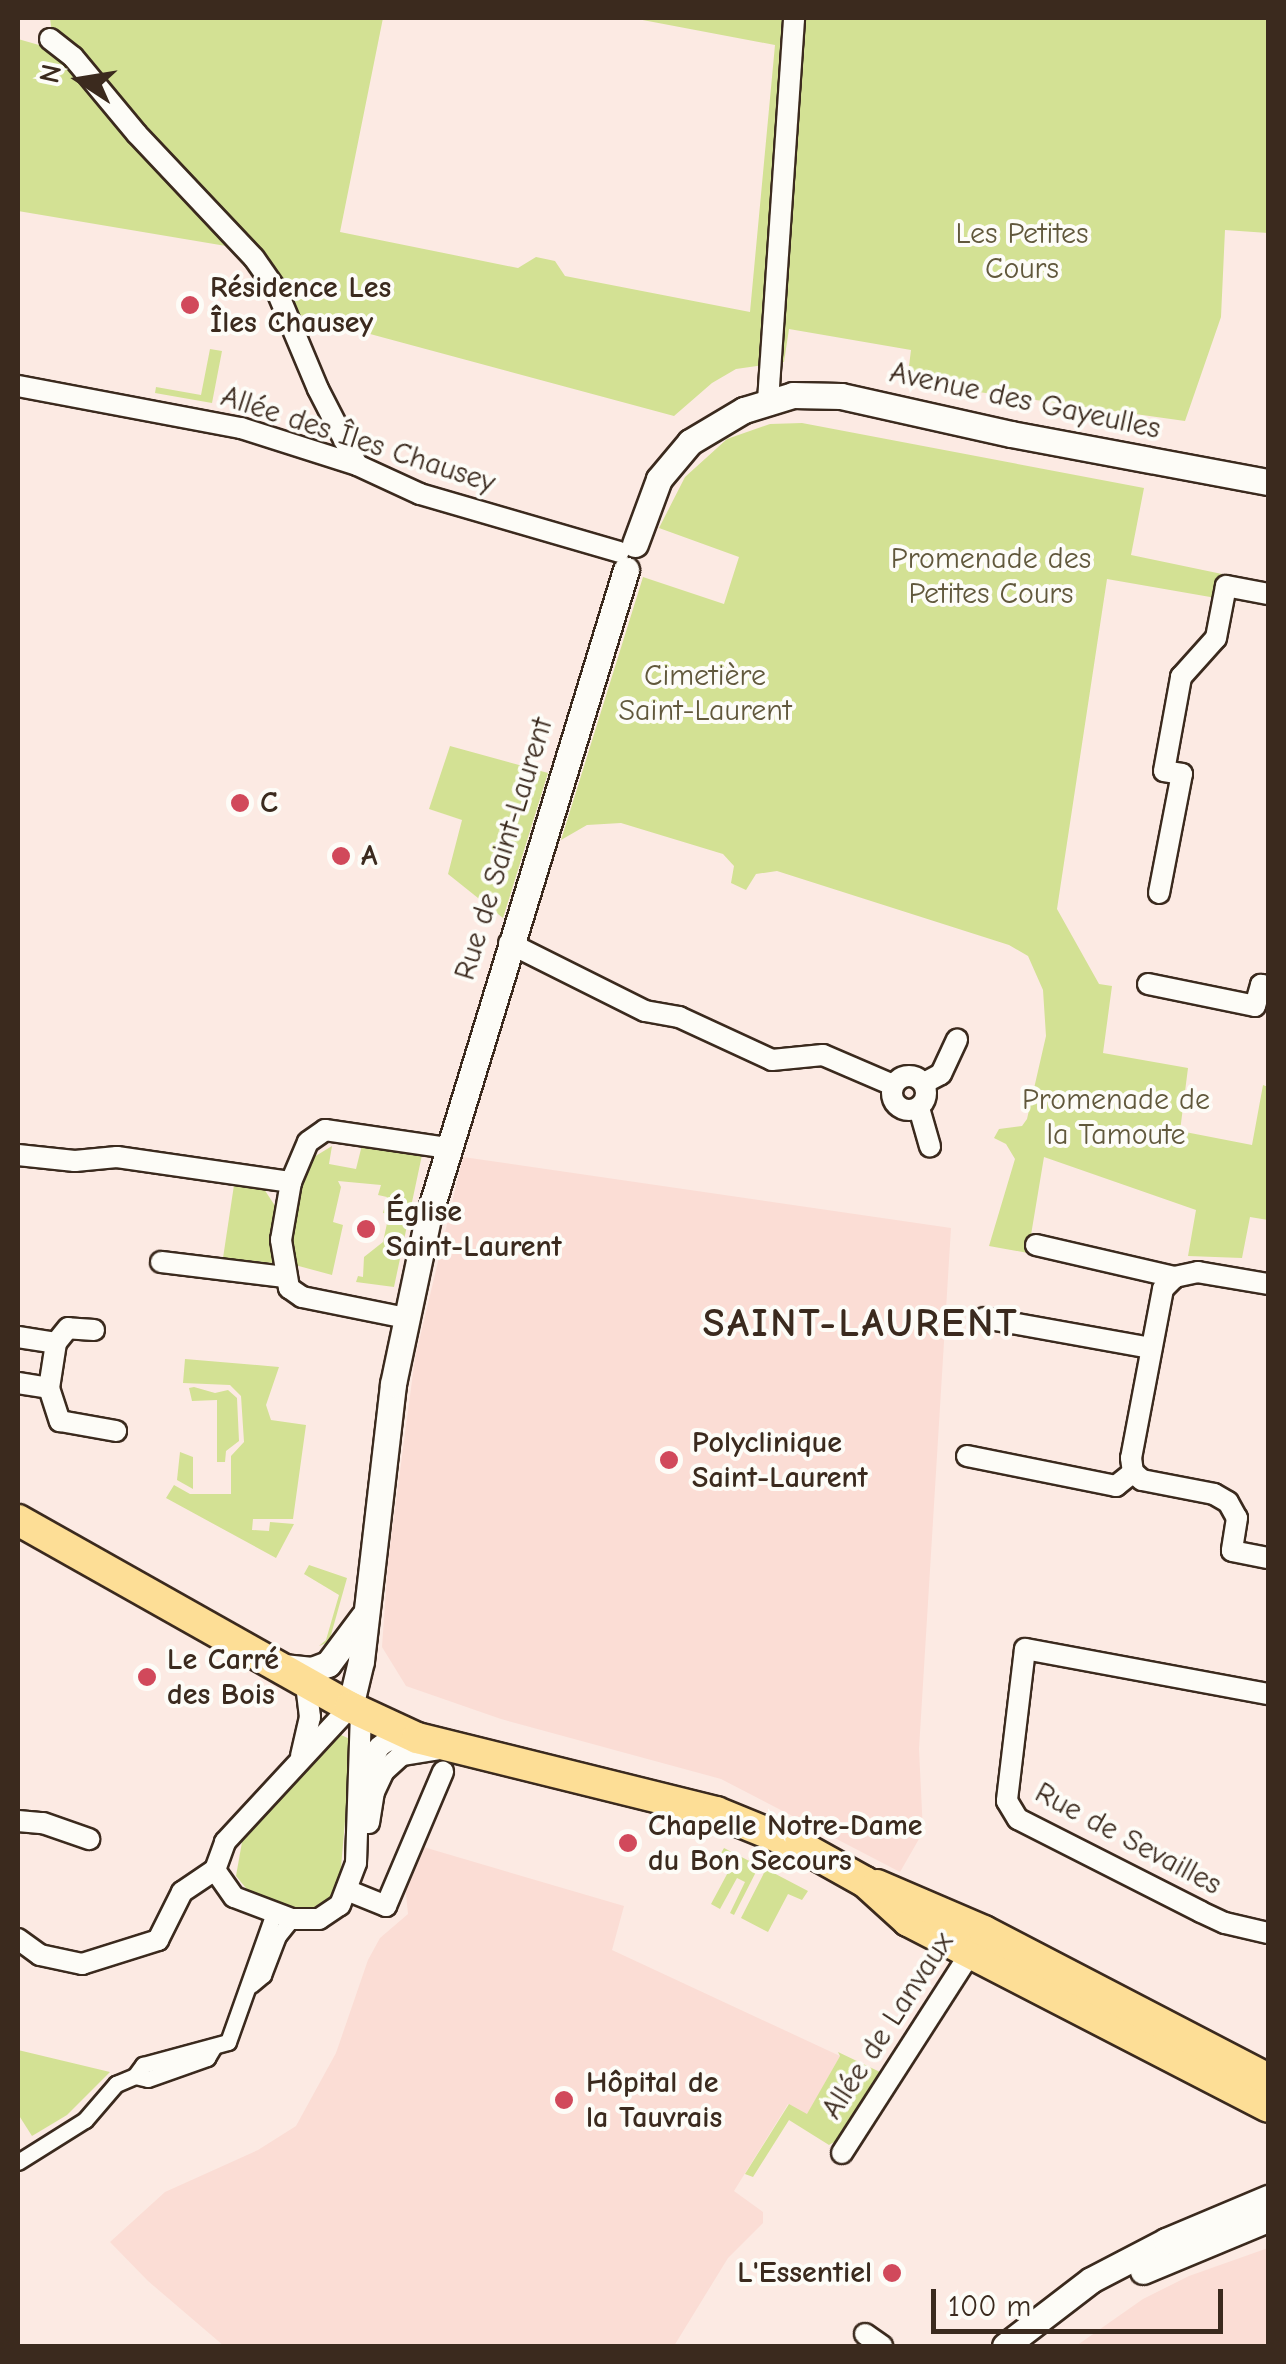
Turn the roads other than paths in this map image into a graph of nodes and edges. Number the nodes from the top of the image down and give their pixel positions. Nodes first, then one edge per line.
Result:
1 (794, 18) edge
2 (50, 39) dead end
3 (18, 386) edge
4 (768, 401) junction
5 (357, 464) junction
6 (1268, 482) edge
7 (626, 555) junction
8 (1268, 594) edge
9 (1159, 893) dead end
10 (509, 944) junction
11 (1148, 984) dead end
12 (1268, 986) edge
13 (957, 1040) dead end
14 (924, 1083) junction
15 (893, 1085) junction
16 (919, 1108) junction
17 (930, 1146) dead end
18 (447, 1148) junction
19 (18, 1155) edge
20 (291, 1182) junction
21 (1036, 1245) dead end
22 (160, 1262) dead end
23 (285, 1277) junction
24 (1175, 1277) junction
25 (1268, 1284) edge
26 (406, 1318) junction
27 (984, 1318) dead end
28 (94, 1330) dead end
29 (18, 1341) edge
30 (56, 1343) junction
31 (1151, 1348) junction
32 (18, 1383) edge
33 (49, 1388) junction
34 (116, 1431) dead end
35 (967, 1456) dead end
36 (1133, 1472) junction
37 (18, 1520) edge
38 (1268, 1558) edge
39 (368, 1608) junction
40 (293, 1673) junction
41 (1268, 1694) edge
42 (355, 1710) junction
43 (417, 1738) junction
44 (448, 1760) junction
45 (298, 1763) junction
46 (359, 1790) junction
47 (18, 1821) edge
48 (89, 1840) dead end
49 (356, 1863) junction
50 (215, 1870) junction
51 (349, 1891) junction
52 (283, 1916) junction
53 (1268, 1933) edge
54 (18, 1939) edge
55 (977, 1943) junction
56 (1268, 2102) edge
57 (842, 2153) dead end
58 (18, 2162) edge
59 (1265, 2202) edge
60 (1005, 2346) edge
61 (1025, 2346) edge

1 - 4 street
2 - 5 street
3 - 5 street, Allée des Îles Chausey
4 - 6 street, Avenue des Gayeulles
4 - 7 street, Rue de Saint-Laurent
5 - 7 street, Allée des Îles Chausey
7 - 10 street, Rue de Saint-Laurent
8 - 9 street
10 - 15 street
10 - 18 street, Rue de Saint-Laurent
11 - 12 street
13 - 14 street
14 - 15 street
14 - 16 street
15 - 16 street
16 - 17 street
18 - 20 street
18 - 26 street, Rue de Saint-Laurent
19 - 20 street
20 - 23 street
21 - 24 street
22 - 23 street
23 - 26 street
24 - 25 street
24 - 31 street
26 - 39 street, Rue de Saint-Laurent
27 - 31 street
28 - 30 street
29 - 30 street
30 - 33 street
31 - 36 street
32 - 33 street
33 - 34 street
35 - 36 street
36 - 38 street
37 - 40 main road
39 - 40 street, Rue de Saint-Laurent
39 - 42 street, Rue de Saint-Laurent
40 - 42 main road
40 - 45 street
41 - 53 street, Rue de Sevailles
42 - 43 main road
42 - 45 street
42 - 46 street
43 - 44 main road
43 - 46 street
44 - 49 street
44 - 51 street
44 - 55 main road
45 - 50 street
46 - 49 street
47 - 48 street
49 - 51 street
50 - 52 street
50 - 54 street
51 - 52 street
52 - 58 street
55 - 56 main road
55 - 57 street, Allée de Lanvaux
59 - 60 street
59 - 61 street

